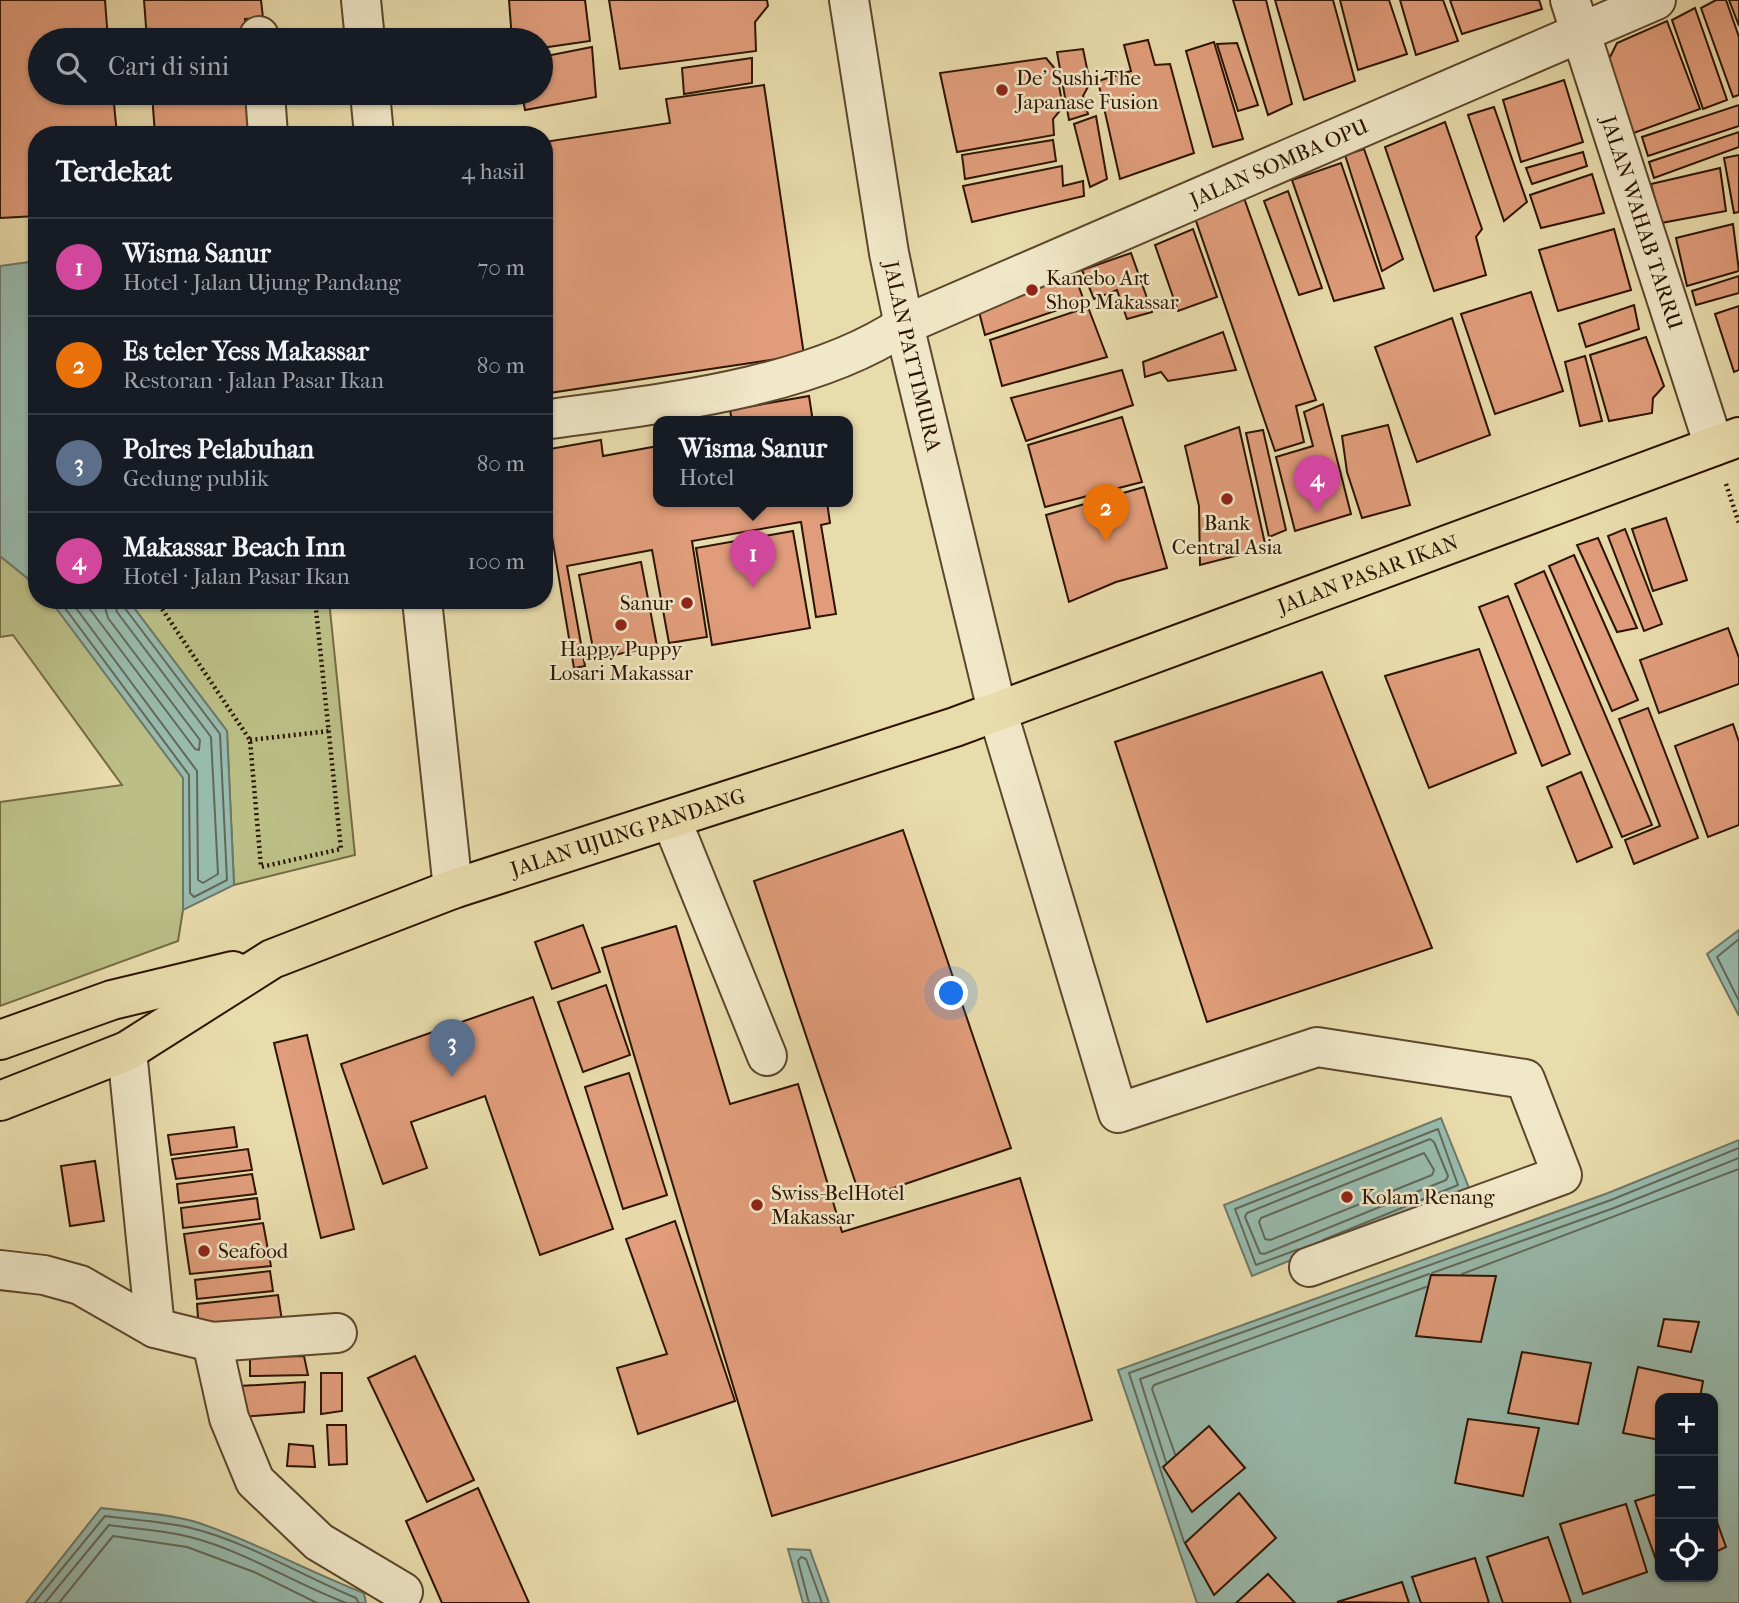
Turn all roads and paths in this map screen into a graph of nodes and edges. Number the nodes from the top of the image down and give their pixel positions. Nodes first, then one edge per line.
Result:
1 (361, 0) edge
2 (849, 0) edge
3 (1656, 0) edge
4 (1575, 16) edge
5 (364, 28) edge
6 (266, 105) edge
7 (371, 105) edge
8 (267, 126) edge
9 (373, 126) edge
10 (904, 325) junction
11 (553, 419) edge
12 (1727, 442) edge
13 (162, 609) edge
14 (316, 609) edge
15 (423, 609) edge
16 (997, 710) junction
17 (329, 731) junction
18 (250, 740) junction
19 (671, 819) junction
20 (453, 889) junction
21 (262, 964) junction
22 (0, 1040) edge
23 (127, 1051) junction
24 (767, 1056) dead end
25 (0, 1101) edge
26 (1309, 1267) dead end
27 (0, 1270) edge
28 (155, 1328) junction
29 (337, 1333) dead end
30 (212, 1342) junction
31 (403, 1592) dead end

1 - 5 street
2 - 10 street, JALAN PATTIMURA
3 - 4 street, JALAN SOMBA OPU
4 - 10 street, JALAN SOMBA OPU
4 - 12 street, JALAN WAHAB TARRU
6 - 8 street
7 - 9 street
10 - 11 street, JALAN SOMBA OPU
10 - 16 street, JALAN PATTIMURA
12 - 16 main road, JALAN PASAR IKAN
13 - 18 path
14 - 17 path
15 - 20 street
16 - 19 main road, JALAN UJUNG PANDANG
16 - 26 street, JALAN PATTIMURA
17 - 18 path
17 - 18 path
19 - 20 main road, JALAN UJUNG PANDANG
19 - 24 street
20 - 21 main road, JALAN UJUNG PANDANG
21 - 22 main road, JALAN UJUNG PANDANG
21 - 23 main road, JALAN UJUNG PANDANG
23 - 25 main road, JALAN UJUNG PANDANG
23 - 28 street
27 - 28 street
28 - 30 street
29 - 30 street
30 - 31 street

